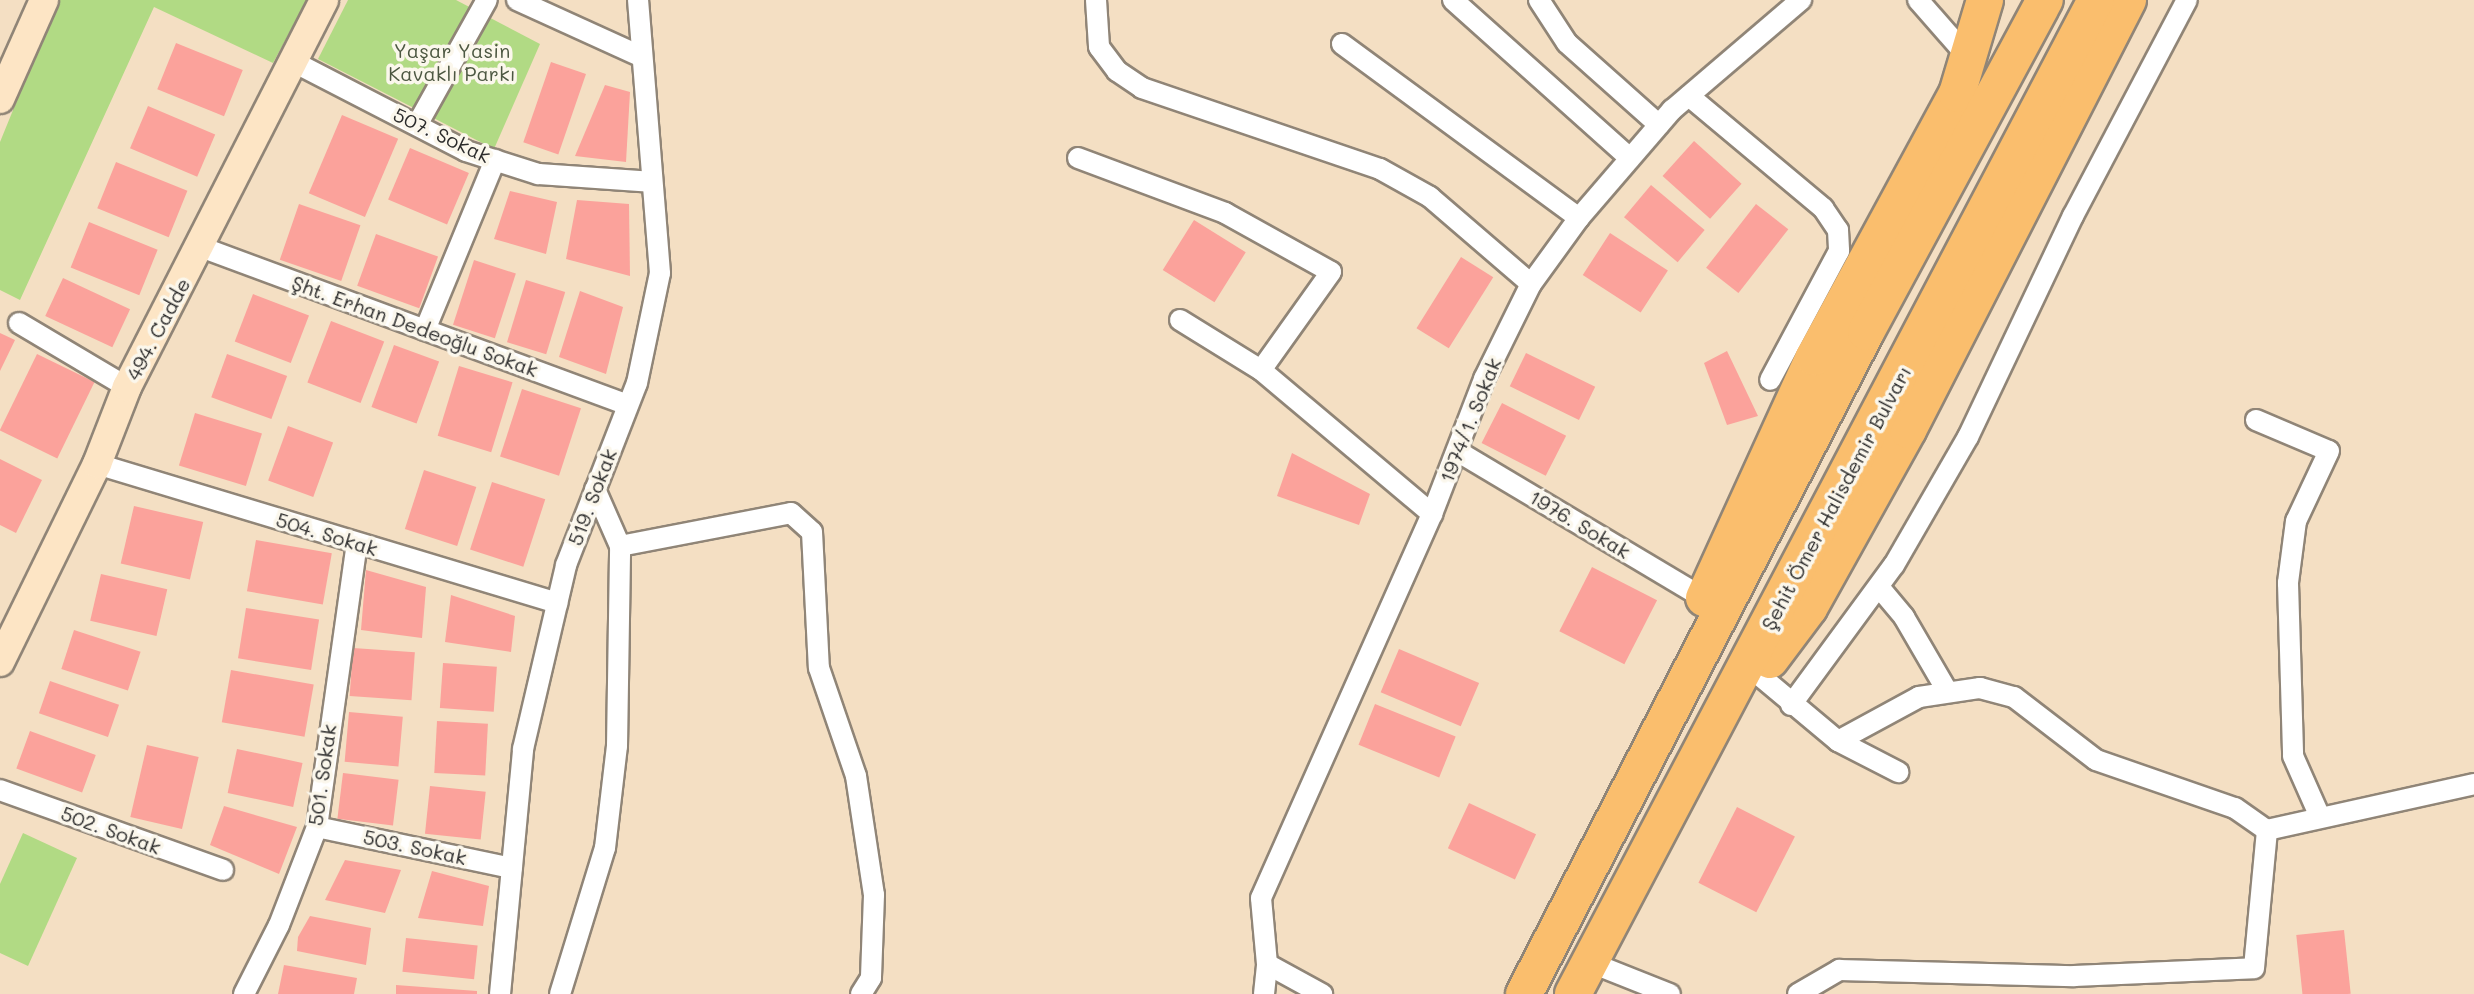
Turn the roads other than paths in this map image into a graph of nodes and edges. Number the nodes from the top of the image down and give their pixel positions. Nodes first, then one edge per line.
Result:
1 (44, 0) edge
2 (324, 0) edge
3 (487, 0) edge
4 (517, 0) edge
5 (638, 0) edge
6 (1096, 0) edge
7 (1453, 0) edge
8 (1539, 0) edge
9 (1918, 0) edge
10 (1985, 0) edge
11 (2045, 0) edge
12 (2096, 0) edge
13 (2128, 0) edge
14 (2187, 0) edge
15 (1787, 4) edge
16 (1342, 44) dead end
17 (642, 57) junction
18 (1968, 57) junction
19 (290, 60) junction
20 (1689, 96) junction
21 (0, 99) edge
22 (417, 125) junction
23 (1659, 125) junction
24 (1078, 158) dead end
25 (1630, 158) junction
26 (495, 160) junction
27 (651, 182) junction
28 (1579, 218) junction
29 (201, 247) junction
30 (1531, 284) junction
31 (1180, 320) dead end
32 (19, 323) dead end
33 (425, 330) junction
34 (1261, 370) junction
35 (1770, 380) dead end
36 (127, 387) junction
37 (628, 405) junction
38 (2256, 420) dead end
39 (1457, 451) junction
40 (97, 464) junction
41 (595, 489) junction
42 (1432, 514) junction
43 (357, 544) junction
44 (620, 546) junction
45 (1879, 587) junction
46 (1704, 598) junction
47 (557, 603) junction
48 (0, 662) edge
49 (1759, 675) junction
50 (1947, 691) junction
51 (1791, 705) junction
52 (1838, 741) junction
53 (1694, 760) junction
54 (1641, 767) junction
55 (1898, 772) dead end
56 (2474, 784) edge
57 (0, 790) edge
58 (2320, 817) junction
59 (317, 827) junction
60 (2267, 830) junction
61 (512, 868) junction
62 (223, 870) dead end
63 (1589, 962) junction
64 (1267, 964) junction
65 (1839, 970) junction
66 (244, 994) edge
67 (500, 994) edge
68 (560, 994) edge
69 (861, 994) edge
70 (1264, 994) edge
71 (1322, 994) edge
72 (1524, 994) edge
73 (1573, 994) edge
74 (1670, 994) edge
75 (1798, 994) edge
76 (1830, 994) edge

1 - 21 street
2 - 19 street, 494. Cadde
3 - 22 street
4 - 17 street
5 - 17 street, 519. Sokak
6 - 30 street
7 - 25 street
8 - 23 street
9 - 18 street
10 - 18 highway
11 - 54 highway
12 - 53 highway, Şehit Ömer Halisdemir Bulvarı
13 - 49 highway
14 - 45 street
15 - 20 street, 1974/1. Sokak
16 - 28 street
17 - 27 street, 519. Sokak
18 - 46 highway
19 - 22 street, 507. Sokak
19 - 29 street, 494. Cadde
20 - 23 street, 1974/1. Sokak
20 - 35 street
22 - 26 street, 507. Sokak
23 - 25 street, 1974/1. Sokak
24 - 34 street
25 - 28 street, 1974/1. Sokak
26 - 27 street, 507. Sokak
26 - 33 street
27 - 37 street, 519. Sokak
28 - 30 street, 1974/1. Sokak
29 - 33 street, Şht. Erhan Dedeoğlu Sokak
29 - 36 street, 494. Cadde
30 - 39 street, 1974/1. Sokak
31 - 34 street
32 - 36 street
33 - 37 street, Şht. Erhan Dedeoğlu Sokak
34 - 42 street
36 - 40 street, 494. Cadde
37 - 41 street, 519. Sokak
38 - 58 street
39 - 42 street, 1974/1. Sokak
39 - 46 street, 1976. Sokak
40 - 43 street, 504. Sokak
40 - 48 street, 494. Cadde
41 - 44 street
41 - 47 street, 519. Sokak
42 - 64 street, 1974/1. Sokak
43 - 47 street, 504. Sokak
43 - 59 street, 501. Sokak
44 - 68 street
44 - 69 street
45 - 50 street
45 - 51 street
46 - 54 highway
47 - 61 street, 519. Sokak
49 - 51 street
49 - 53 highway
50 - 52 street
50 - 60 street
51 - 52 street
52 - 55 street
53 - 63 highway, Şehit Ömer Halisdemir Bulvarı
54 - 72 highway
56 - 58 street
57 - 62 street, 502. Sokak
58 - 60 street
59 - 61 street, 503. Sokak
59 - 66 street, 501. Sokak
60 - 65 street
61 - 67 street, 519. Sokak
63 - 73 highway, Şehit Ömer Halisdemir Bulvarı
63 - 74 street
64 - 70 street
64 - 71 street
65 - 75 street
65 - 76 street

